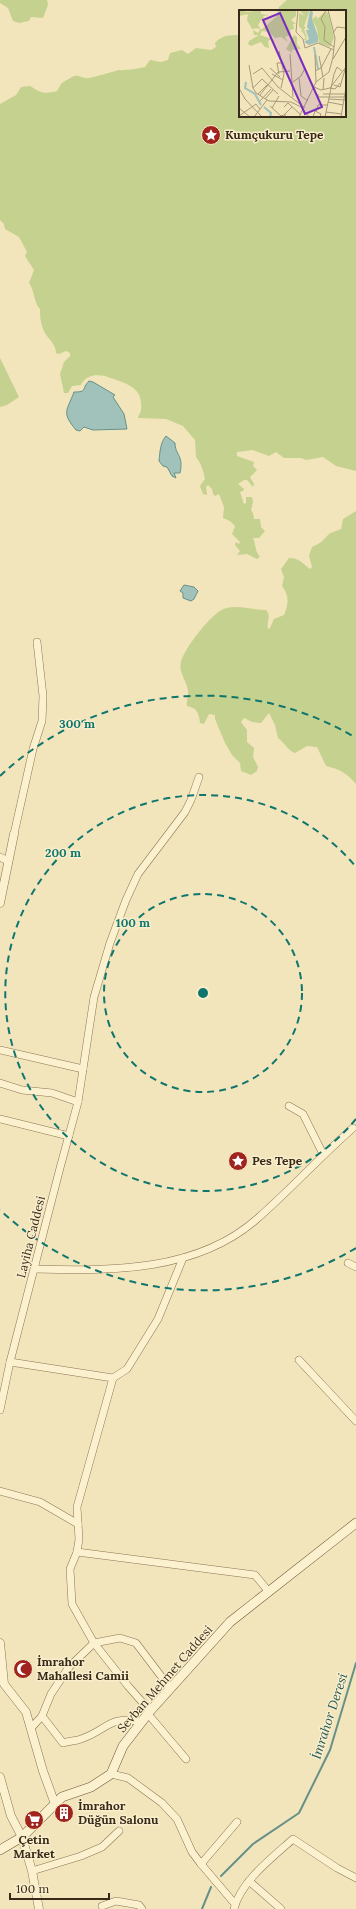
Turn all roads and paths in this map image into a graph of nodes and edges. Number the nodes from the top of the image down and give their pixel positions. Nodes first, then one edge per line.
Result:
1 (36, 642) dead end
2 (198, 777) dead end
3 (14, 834) joint
4 (0, 857) edge
5 (8, 860) junction
6 (0, 902) edge
7 (0, 1050) edge
8 (83, 1069) junction
9 (0, 1083) edge
10 (78, 1102) junction
11 (289, 1106) dead end
12 (0, 1119) edge
13 (353, 1128) dead end
14 (69, 1136) junction
15 (323, 1154) junction
16 (183, 1258) junction
17 (348, 1263) dead end
18 (356, 1267) edge
19 (35, 1269) junction
20 (299, 1360) dead end
21 (10, 1362) junction
22 (113, 1378) junction
23 (0, 1410) edge
24 (356, 1421) edge
25 (0, 1491) edge
26 (356, 1523) edge
27 (78, 1524) junction
28 (77, 1552) junction
29 (269, 1592) junction
30 (0, 1643) edge
31 (94, 1643) junction
32 (2, 1685) edge
33 (170, 1688) junction
34 (149, 1712) junction
35 (42, 1716) junction
36 (142, 1722) junction
37 (32, 1727) junction
38 (186, 1759) dead end
39 (111, 1774) junction
40 (0, 1776) edge
41 (55, 1804) junction
42 (237, 1822) dead end
43 (119, 1831) dead end
44 (22, 1837) junction
45 (0, 1850) edge
46 (201, 1864) junction
47 (356, 1869) edge
48 (32, 1871) junction
49 (354, 1877) edge
50 (249, 1881) junction
51 (102, 1906) dead end
52 (235, 1906) edge
53 (39, 1909) edge
54 (142, 1909) edge
55 (282, 1909) edge

1 - 3 street
2 - 8 street, Layiha Caddesi
3 - 5 street
4 - 5 street
5 - 6 street
7 - 8 street
8 - 10 street, Layiha Caddesi
9 - 10 street
10 - 14 street, Layiha Caddesi
11 - 15 street
12 - 14 street
13 - 15 street
14 - 19 street, Layiha Caddesi
15 - 16 street
16 - 19 street
16 - 22 street
17 - 18 street
19 - 21 street, Layiha Caddesi
20 - 24 street
21 - 22 street
21 - 23 street, Layiha Caddesi
22 - 27 street
25 - 27 street
26 - 29 main road, Sevban Mehmet Caddesi
27 - 28 street
28 - 29 street
28 - 31 street
29 - 33 main road, Sevban Mehmet Caddesi
30 - 32 street
31 - 33 street
31 - 34 street
31 - 35 street
32 - 37 street
33 - 34 main road, Sevban Mehmet Caddesi
34 - 36 main road, Sevban Mehmet Caddesi
34 - 38 street
35 - 36 street
35 - 37 street
36 - 39 main road, Sevban Mehmet Caddesi
37 - 41 street
39 - 41 main road
39 - 46 street
40 - 44 street
41 - 44 main road
42 - 46 street
43 - 48 street
44 - 45 main road
44 - 48 street
46 - 52 street
47 - 49 street
48 - 53 street
49 - 50 street
50 - 52 street
50 - 55 street
51 - 54 street

